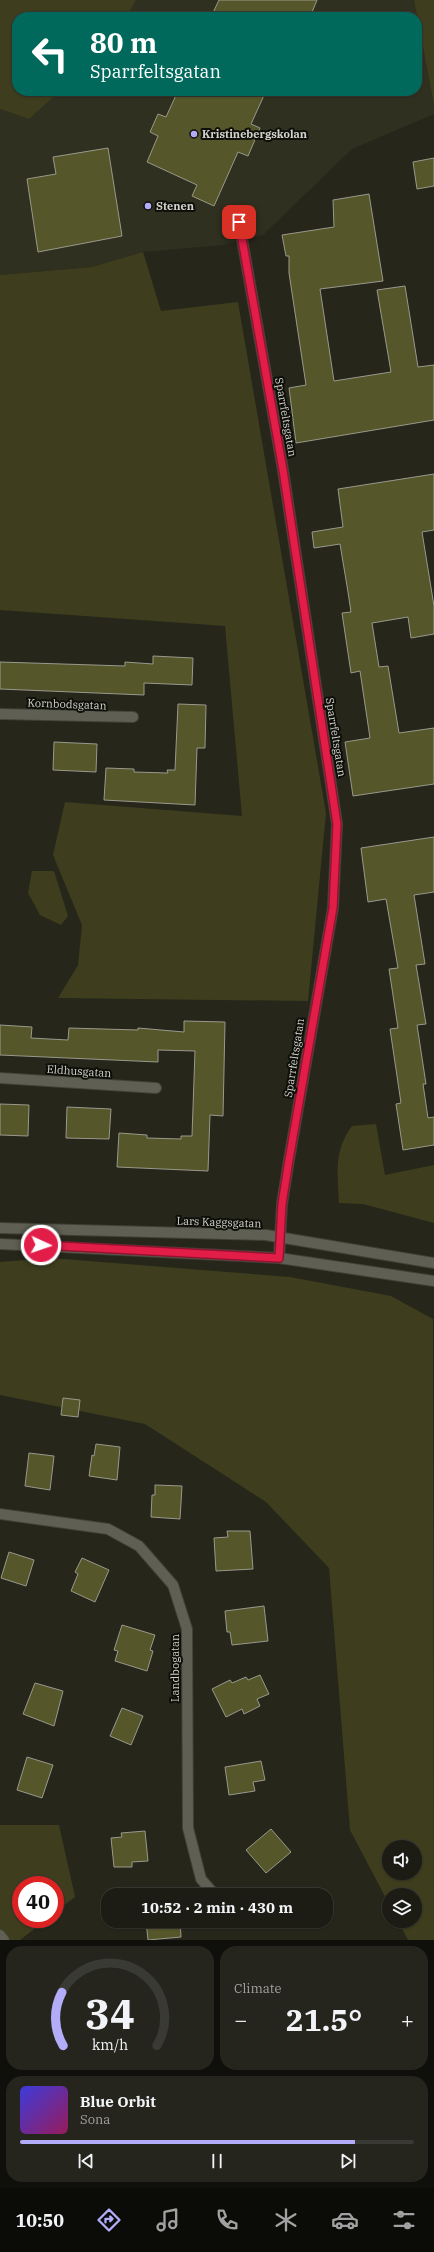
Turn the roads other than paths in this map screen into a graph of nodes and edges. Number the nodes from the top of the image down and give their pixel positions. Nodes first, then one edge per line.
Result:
1 (239, 222) dead end
2 (0, 714) edge
3 (133, 717) dead end
4 (0, 1078) edge
5 (156, 1088) dead end
6 (0, 1228) edge
7 (281, 1237) junction
8 (0, 1244) edge
9 (279, 1258) junction
10 (434, 1263) edge
11 (434, 1281) edge
12 (0, 1514) edge
13 (209, 1888) edge
14 (0, 1935) edge
15 (4, 1940) edge

1 - 7 street, Sparrfeltsgatan
2 - 3 street, Kornbodsgatan
4 - 5 street, Eldhusgatan
6 - 7 street, Lars Kaggsgatan
7 - 9 street, Sparrfeltsgatan
7 - 10 street, Lars Kaggsgatan
8 - 9 street
9 - 11 street
12 - 13 street, Landbogatan
14 - 15 street

